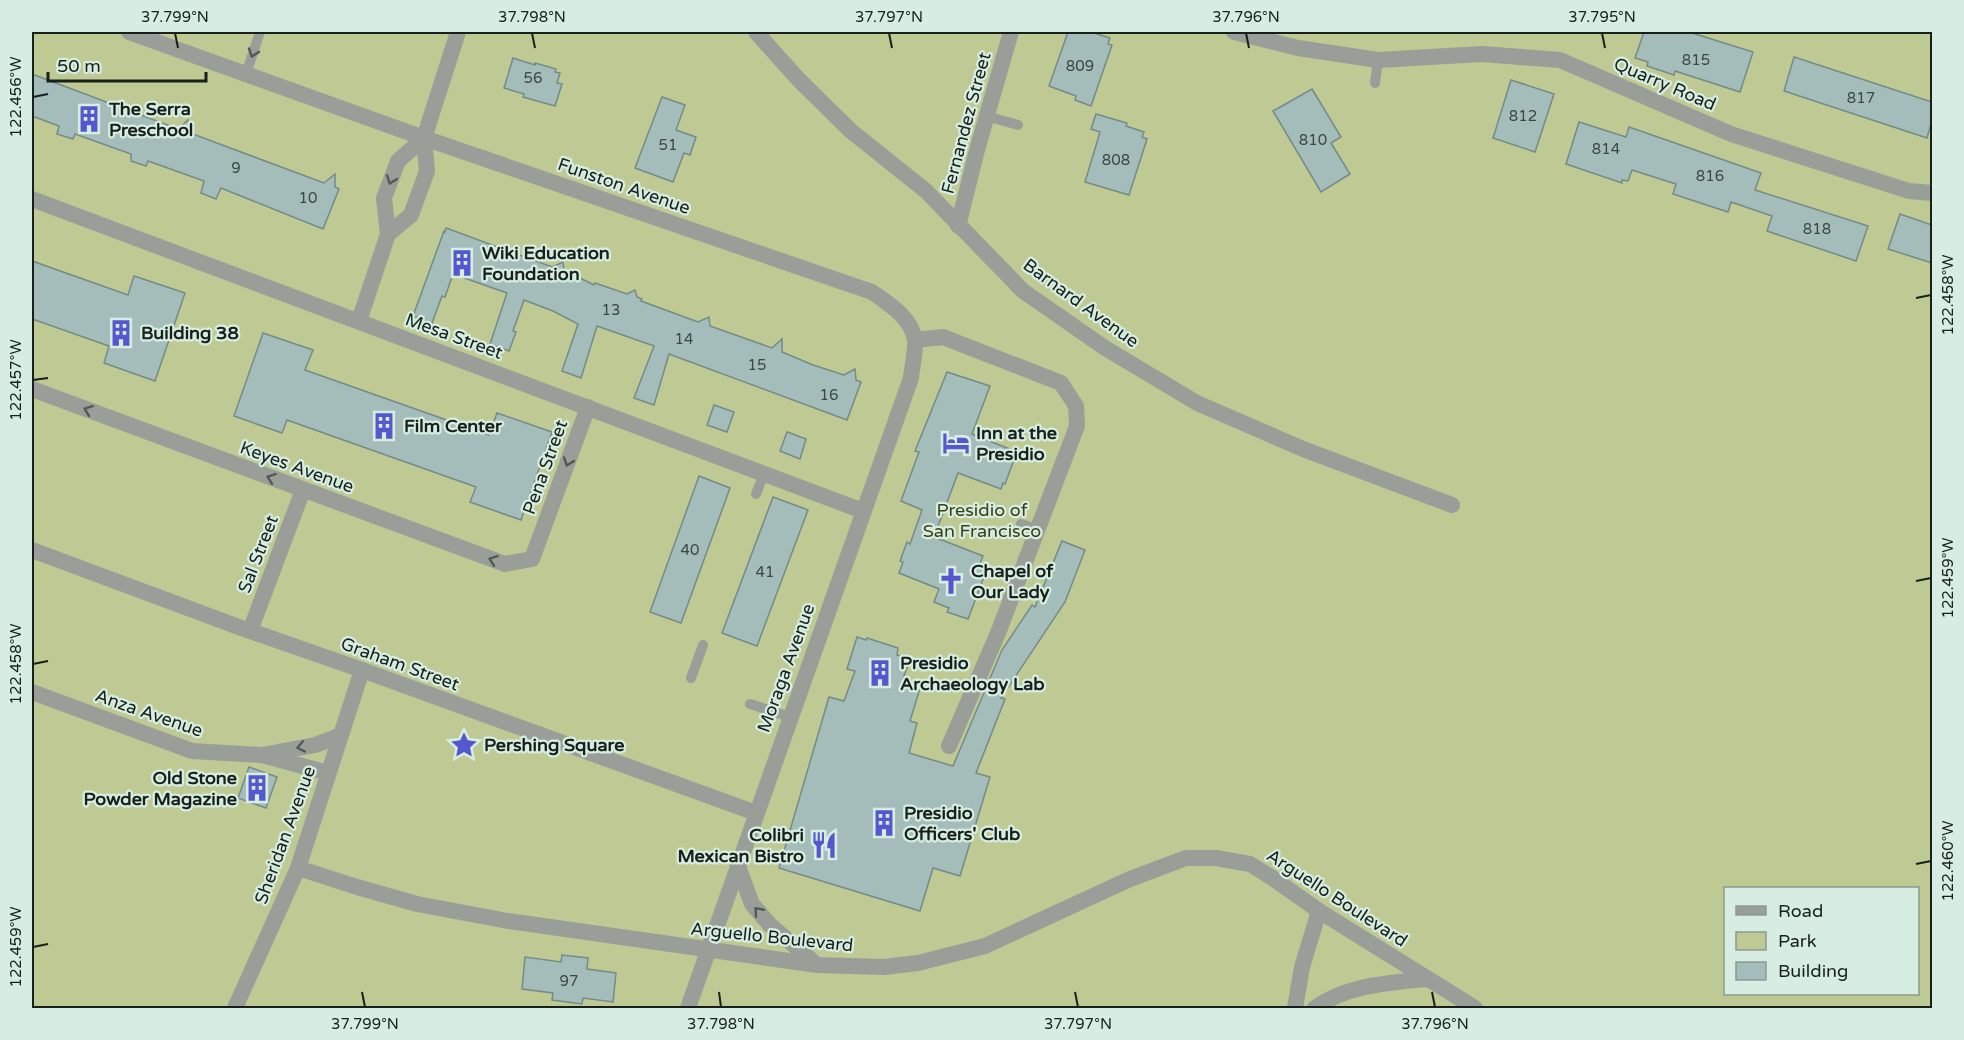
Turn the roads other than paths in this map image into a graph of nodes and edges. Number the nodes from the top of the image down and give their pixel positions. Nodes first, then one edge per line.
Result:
1 (129, 32) edge
2 (260, 32) edge
3 (458, 32) edge
4 (756, 32) edge
5 (1011, 32) edge
6 (1234, 32) edge
7 (1378, 60) junction
8 (246, 74) junction
9 (1375, 83) dead end
10 (986, 116) junction
11 (1018, 125) dead end
12 (424, 138) junction
13 (1932, 194) edge
14 (32, 199) edge
15 (958, 226) junction
16 (388, 234) junction
17 (359, 321) junction
18 (915, 340) junction
19 (32, 389) edge
20 (588, 407) junction
21 (764, 474) junction
22 (303, 490) junction
23 (756, 494) dead end
24 (1452, 505) dead end
25 (863, 511) junction
26 (538, 542) joint
27 (32, 550) edge
28 (250, 631) junction
29 (703, 645) dead end
30 (362, 670) junction
31 (691, 678) dead end
32 (32, 692) edge
33 (750, 704) dead end
34 (790, 717) junction
35 (339, 736) junction
36 (949, 746) dead end
37 (262, 755) junction
38 (328, 773) junction
39 (756, 813) junction
40 (738, 866) junction
41 (297, 868) junction
42 (1319, 911) junction
43 (709, 950) junction
44 (817, 964) junction
45 (1426, 980) junction
46 (235, 1008) edge
47 (688, 1008) edge
48 (1295, 1008) edge
49 (1315, 1008) edge
50 (1475, 1008) edge

1 - 8 street, Funston Avenue
2 -> 8 lane
3 - 12 street
4 - 15 street, Barnard Avenue
5 - 10 street, Fernandez Street
6 - 7 street, Quarry Road
7 - 9 lane
7 - 13 street, Quarry Road
8 - 12 street, Funston Avenue
10 - 11 lane
10 - 15 street, Fernandez Street
12 - 16 street
12 -> 16 street
12 - 18 street, Funston Avenue
14 - 17 street, Mesa Street
15 - 24 street, Barnard Avenue
16 - 17 street
17 - 20 street, Mesa Street
18 - 25 street, Moraga Avenue
18 - 36 street
22 -> 19 street, Keyes Avenue
20 - 21 street, Mesa Street
20 -> 26 street, Pena Street
21 - 23 lane
21 - 25 street, Mesa Street
26 -> 22 street, Keyes Avenue
22 - 28 street, Sal Street
25 - 34 street, Moraga Avenue
27 - 28 street, Graham Street
28 - 30 street, Graham Street
29 - 31 lane
30 - 35 street, Sheridan Avenue
30 - 39 street, Graham Street
32 - 37 street, Anza Avenue
33 - 34 lane
34 - 39 street, Moraga Avenue
35 -> 37 street
35 - 38 street, Sheridan Avenue
37 - 38 street, Anza Avenue
38 - 41 street, Sheridan Avenue
39 - 40 street, Moraga Avenue
40 - 43 street, Moraga Avenue
44 -> 40 street
41 - 43 street, Arguello Boulevard
41 - 46 street, Sheridan Avenue
42 - 44 street, Arguello Boulevard
42 - 45 street, Arguello Boulevard
42 - 48 street
43 - 44 street, Arguello Boulevard
43 - 47 street, Moraga Avenue
45 - 49 street
45 - 50 street, Arguello Boulevard

